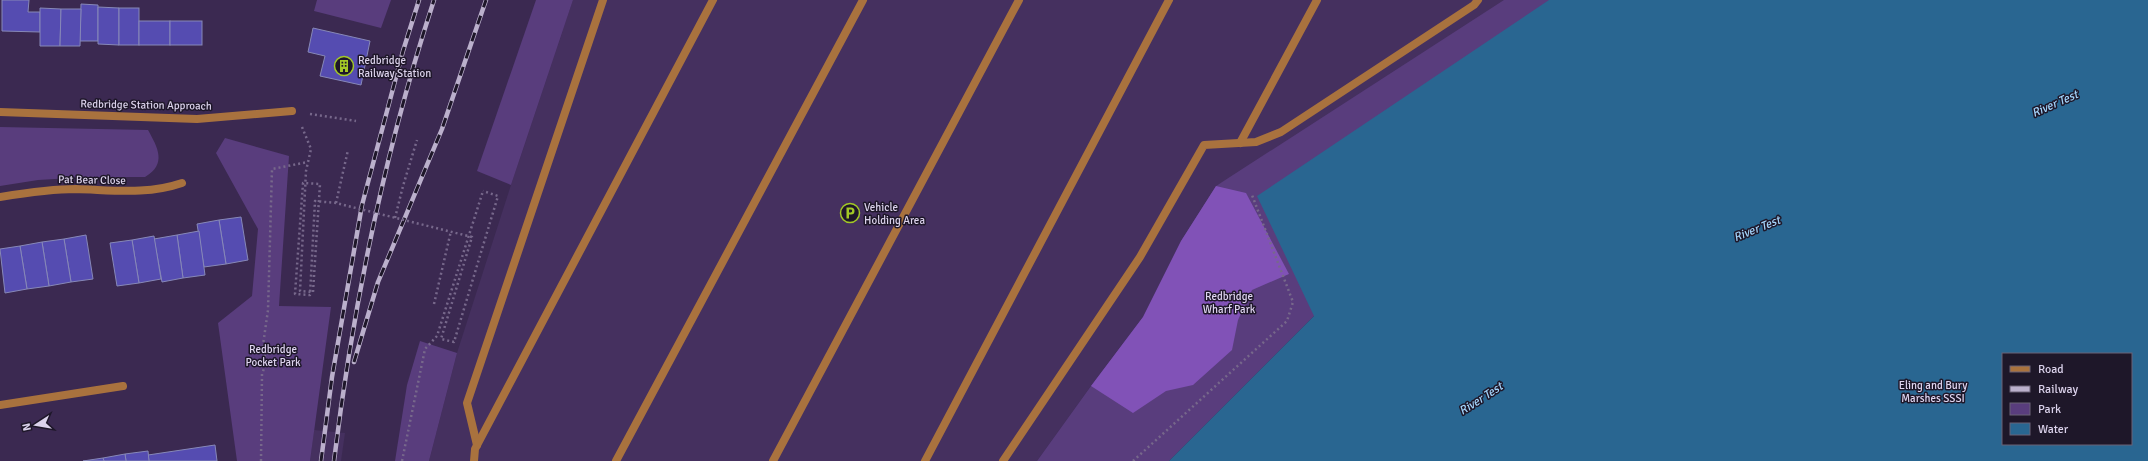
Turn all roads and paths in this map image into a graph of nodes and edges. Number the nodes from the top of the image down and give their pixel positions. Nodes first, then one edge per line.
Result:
1 (603, 0) edge
2 (713, 0) edge
3 (863, 0) edge
4 (1019, 0) edge
5 (1169, 0) edge
6 (1317, 0) edge
7 (1478, 0) edge
8 (292, 111) junction
9 (0, 112) edge
10 (356, 121) dead end
11 (417, 140) dead end
12 (1240, 143) junction
13 (348, 150) dead end
14 (308, 162) junction
15 (182, 183) dead end
16 (1252, 195) dead end
17 (0, 198) edge
18 (336, 203) junction
19 (395, 218) junction
20 (451, 231) junction
21 (434, 304) dead end
22 (124, 386) dead end
23 (0, 406) edge
24 (477, 445) junction
25 (261, 461) edge
26 (402, 461) edge
27 (474, 461) edge
28 (616, 461) edge
29 (773, 461) edge
30 (925, 461) edge
31 (1003, 461) edge
32 (1133, 461) edge

1 - 24 street
2 - 24 street
3 - 28 street
4 - 29 street
5 - 30 street
6 - 12 street
7 - 12 street
8 - 9 street, Redbridge Station Approach
8 - 10 path
8 - 14 path
11 - 19 path
12 - 31 street
13 - 18 path
14 - 18 path, bridge
14 - 25 path
15 - 17 street, Pat Bear Close
16 - 32 path
18 - 19 path, bridge
19 - 20 path, bridge
20 - 21 path
20 - 26 path, bridge
22 - 23 street
24 - 27 street

